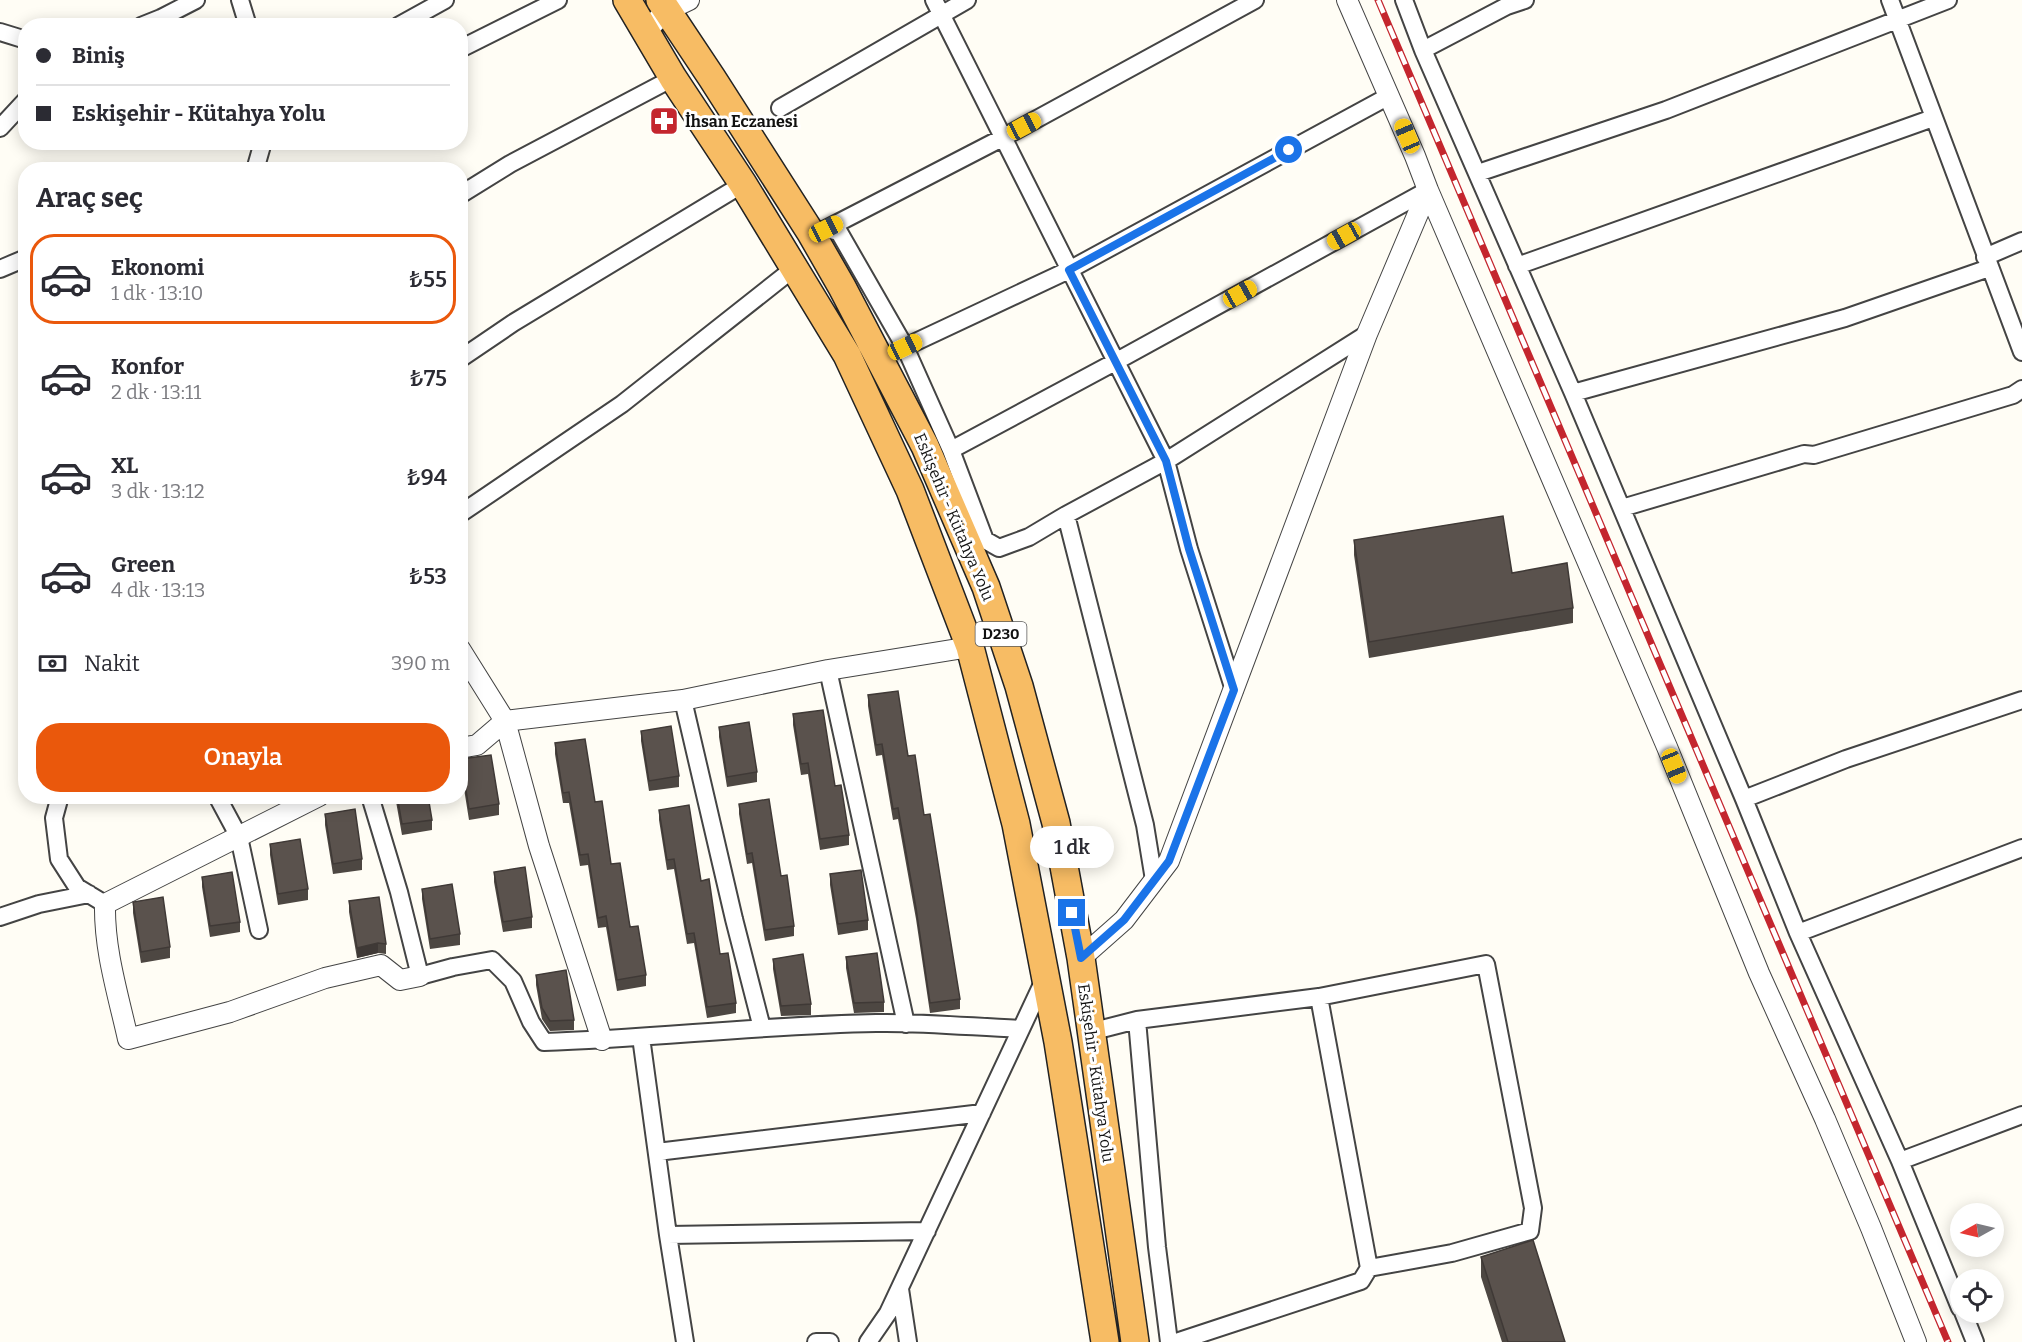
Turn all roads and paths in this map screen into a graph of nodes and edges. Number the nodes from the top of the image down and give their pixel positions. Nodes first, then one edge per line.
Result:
1 (196, 0) edge
2 (240, 0) edge
3 (445, 0) edge
4 (558, 0) edge
5 (627, 0) edge
6 (967, 0) edge
7 (1255, 0) edge
8 (1347, 0) edge
9 (1404, 0) edge
10 (1525, 0) edge
11 (1890, 0) edge
12 (1948, 0) edge
13 (672, 4) edge
14 (938, 7) edge
15 (161, 18) edge
16 (246, 18) edge
17 (412, 18) edge
18 (1898, 20) junction
19 (646, 31) junction
20 (0, 32) edge
21 (18, 38) edge
22 (468, 45) edge
23 (1423, 50) junction
24 (673, 78) junction
25 (1389, 96) junction
26 (780, 108) dead end
27 (18, 109) edge
28 (1933, 118) junction
29 (0, 128) edge
30 (1004, 138) junction
31 (1478, 173) junction
32 (742, 184) junction
33 (468, 190) edge
34 (1428, 190) junction
35 (819, 231) junction
36 (2022, 241) edge
37 (18, 261) edge
38 (1987, 263) junction
39 (1517, 266) junction
40 (0, 269) edge
41 (793, 269) junction
42 (1069, 270) junction
43 (1367, 334) junction
44 (905, 347) junction
45 (2022, 352) edge
46 (468, 354) edge
47 (1115, 362) junction
48 (2022, 389) edge
49 (1573, 393) junction
50 (951, 450) junction
51 (1166, 461) junction
52 (1622, 508) junction
53 (468, 509) edge
54 (1066, 515) junction
55 (970, 647) junction
56 (468, 663) edge
57 (828, 670) junction
58 (1234, 690) junction
59 (683, 700) junction
60 (2022, 700) edge
61 (505, 721) junction
62 (468, 747) edge
63 (1744, 799) junction
64 (58, 804) edge
65 (221, 804) edge
66 (303, 804) edge
67 (372, 804) edge
68 (239, 837) junction
69 (2022, 848) edge
70 (1154, 880) junction
71 (97, 899) junction
72 (0, 917) edge
73 (259, 930) dead end
74 (1798, 933) junction
75 (1081, 958) junction
76 (420, 976) junction
77 (1046, 977) junction
78 (1319, 997) junction
79 (1137, 1020) junction
80 (906, 1024) junction
81 (762, 1028) junction
82 (1022, 1029) junction
83 (1090, 1032) junction
84 (641, 1037) junction
85 (602, 1040) junction
86 (982, 1113) junction
87 (2022, 1115) edge
88 (657, 1152) junction
89 (1900, 1161) junction
90 (927, 1231) junction
91 (668, 1235) junction
92 (1369, 1268) junction
93 (1950, 1284) edge
94 (900, 1289) junction
95 (1967, 1323) edge
96 (685, 1342) edge
97 (816, 1342) edge
98 (830, 1342) edge
99 (868, 1342) edge
100 (909, 1342) edge
101 (1105, 1342) edge
102 (1135, 1342) edge
103 (1169, 1342) edge
104 (1176, 1342) edge
105 (1916, 1342) edge
106 (1975, 1342) edge

1 - 15 street
2 - 16 street
3 - 17 street
4 - 22 street
5 - 19 highway, Eskişehir - Kütahya Yolu / D230
6 - 14 street
7 - 30 street
8 - 25 street
9 - 23 street
10 - 23 street
11 - 18 street
12 - 18 street
13 - 19 street
13 - 35 highway, Eskişehir - Kütahya Yolu / D230
14 - 26 street
14 - 30 street
18 - 28 street
18 - 31 street
19 - 24 highway, Eskişehir - Kütahya Yolu / D230
20 - 21 street
23 - 31 street
24 - 32 highway, Eskişehir - Kütahya Yolu / D230
24 - 33 street
25 - 34 street
25 - 42 street
27 - 29 street
28 - 38 street
28 - 39 street
30 - 35 street
30 - 42 street
31 - 39 street
32 - 41 highway, Eskişehir - Kütahya Yolu / D230
32 - 46 street
34 - 43 street
34 - 47 street
34 - 105 street
35 - 44 street
35 - 75 highway, Eskişehir - Kütahya Yolu / D230
36 - 38 street
37 - 40 street
38 - 45 street
38 - 49 street
39 - 49 street
41 - 53 street
41 - 55 highway, Eskişehir - Kütahya Yolu / D230
42 - 44 street
42 - 47 street
43 - 51 street
43 - 58 street
44 - 50 street
47 - 50 street
47 - 51 street
48 - 52 street
49 - 52 street
50 - 54 street
51 - 54 street
51 - 58 street
52 - 63 street
54 - 70 street
55 - 57 street
55 - 77 highway, Eskişehir - Kütahya Yolu / D230
56 - 61 street
57 - 59 street
57 - 80 street
58 - 70 street
59 - 61 street
59 - 81 street
60 - 63 street
61 - 62 street
61 - 85 street
63 - 74 street
64 - 71 street
65 - 68 street
66 - 68 street
67 - 76 street
68 - 71 street
68 - 73 street
69 - 74 street
70 - 75 street
71 - 72 street
71 - 76 street
74 - 89 street
75 - 83 highway, Eskişehir - Kütahya Yolu / D230
76 - 85 street
77 - 82 street
77 - 101 highway, Eskişehir - Kütahya Yolu / D230
78 - 79 street
78 - 92 street
78 - 92 street
79 - 83 street
79 - 103 street
80 - 81 street
80 - 82 street
81 - 84 street
82 - 86 street
83 - 102 highway, Eskişehir - Kütahya Yolu / D230
84 - 85 street
84 - 88 street
86 - 88 street
86 - 90 street
87 - 89 street
88 - 91 street
89 - 93 street
90 - 91 street
90 - 94 street
91 - 96 street
92 - 104 street
94 - 99 street
94 - 100 street
95 - 106 street
97 - 98 street

